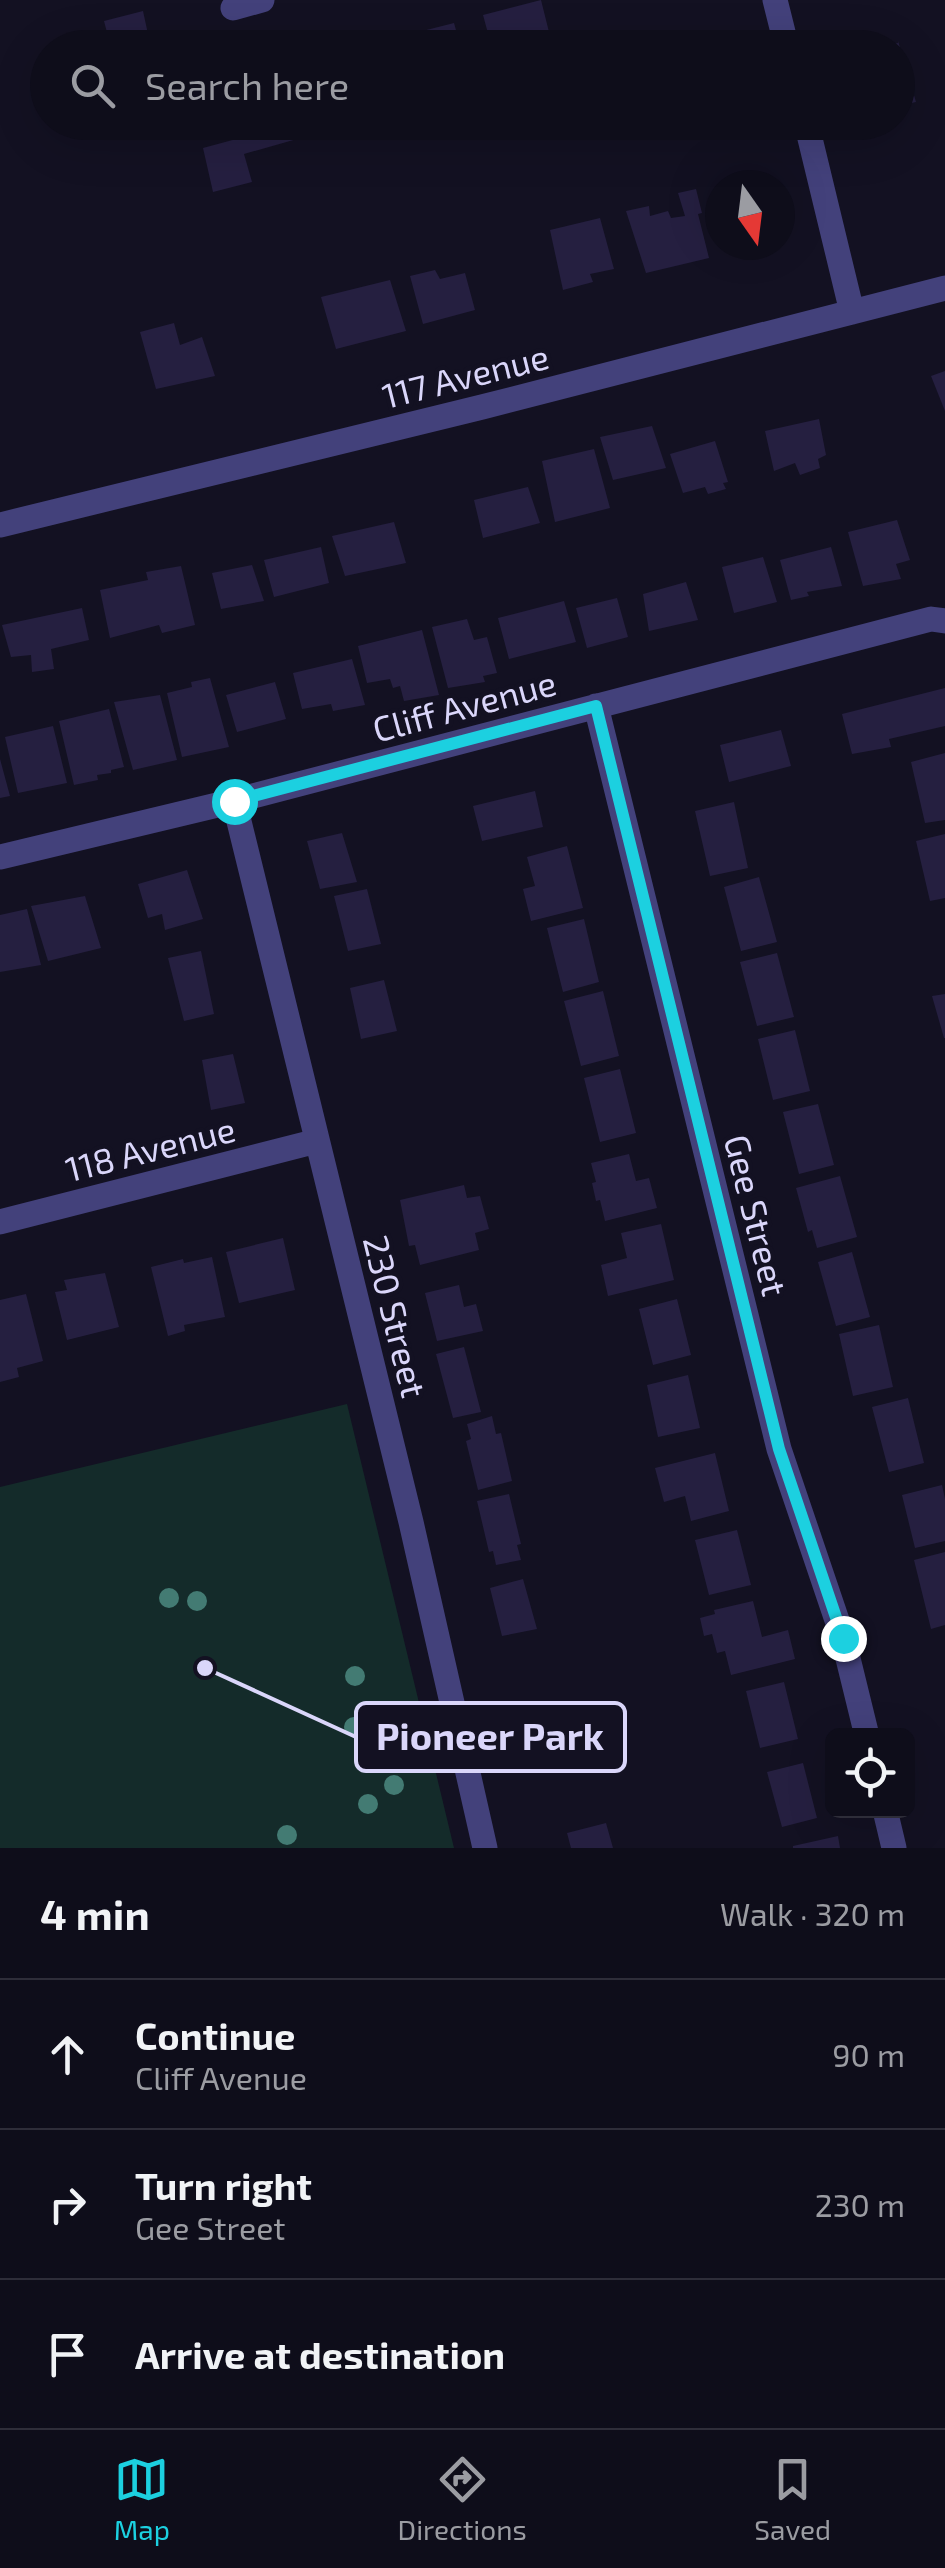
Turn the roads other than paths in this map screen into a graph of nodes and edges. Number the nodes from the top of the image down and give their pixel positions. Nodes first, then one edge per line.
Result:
1 (262, 0) edge
2 (775, 0) edge
3 (233, 8) dead end
4 (782, 30) edge
5 (810, 140) edge
6 (945, 288) edge
7 (852, 312) junction
8 (0, 525) edge
9 (945, 621) edge
10 (596, 706) junction
11 (234, 801) junction
12 (0, 857) edge
13 (317, 1141) junction
14 (0, 1222) edge
15 (864, 1728) edge
16 (887, 1818) edge
17 (485, 1848) edge
18 (894, 1848) edge

1 - 3 street
2 - 4 street
5 - 7 street
6 - 7 street, 117 Avenue
7 - 8 street, 117 Avenue
9 - 10 street, Cliff Avenue
10 - 11 street, Cliff Avenue
10 - 15 street, Gee Street
11 - 12 street, Cliff Avenue
11 - 13 street, 230 Street
13 - 14 street, 118 Avenue
13 - 17 street, 230 Street
16 - 18 street

